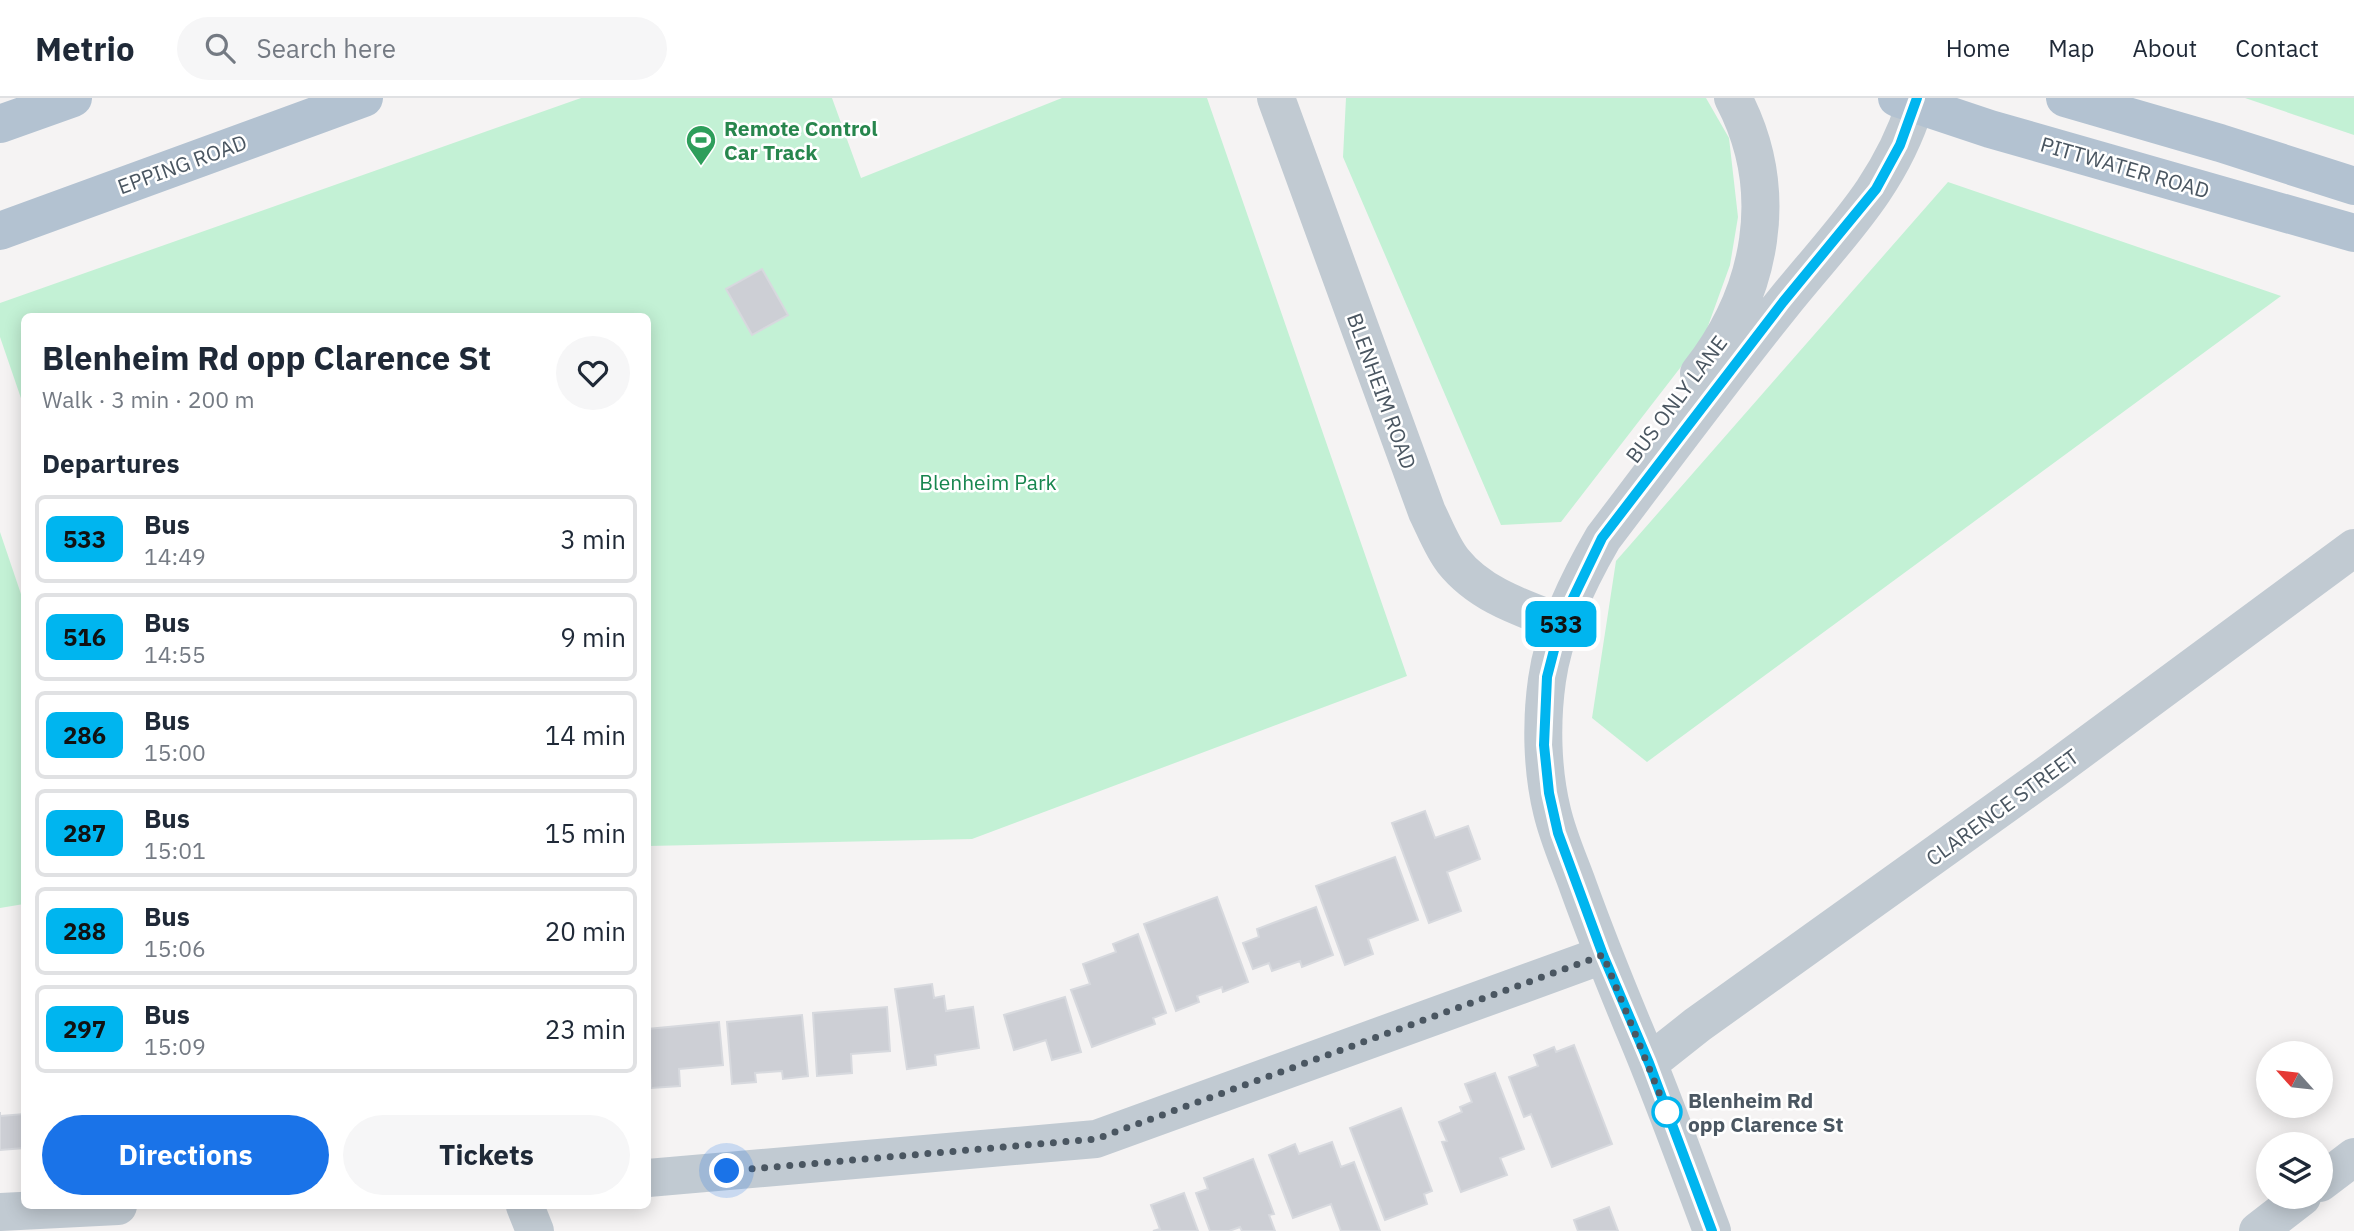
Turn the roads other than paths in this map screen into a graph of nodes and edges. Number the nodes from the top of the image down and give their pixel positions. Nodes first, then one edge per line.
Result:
1 (73, 98) edge
2 (364, 98) edge
3 (1276, 98) edge
4 (1733, 98) edge
5 (2065, 98) edge
6 (1910, 100) edge
7 (0, 124) edge
8 (2354, 186) edge
9 (0, 231) edge
10 (2354, 233) edge
11 (1602, 538) junction
12 (2354, 548) edge
13 (1561, 623) junction
14 (1603, 955) junction
15 (1649, 1063) junction
16 (2354, 1157) edge
17 (2333, 1173) edge
18 (651, 1178) edge
19 (90, 1209) edge
20 (526, 1209) edge
21 (2286, 1209) edge
22 (16, 1217) edge
23 (535, 1231) edge
24 (1712, 1231) edge
25 (2258, 1231) edge

1 - 7 main road
2 - 9 main road, EPPING ROAD
3 - 13 street, BLENHEIM ROAD
4 - 11 street, BUS ONLY LANE
5 - 8 main road
6 - 10 main road, PITTWATER ROAD
6 - 11 street
11 - 13 street
12 - 15 street, CLARENCE STREET
13 - 14 street
14 - 15 street
14 - 18 street
15 - 24 street
16 - 17 street
19 - 22 street
20 - 23 street
21 - 25 street

